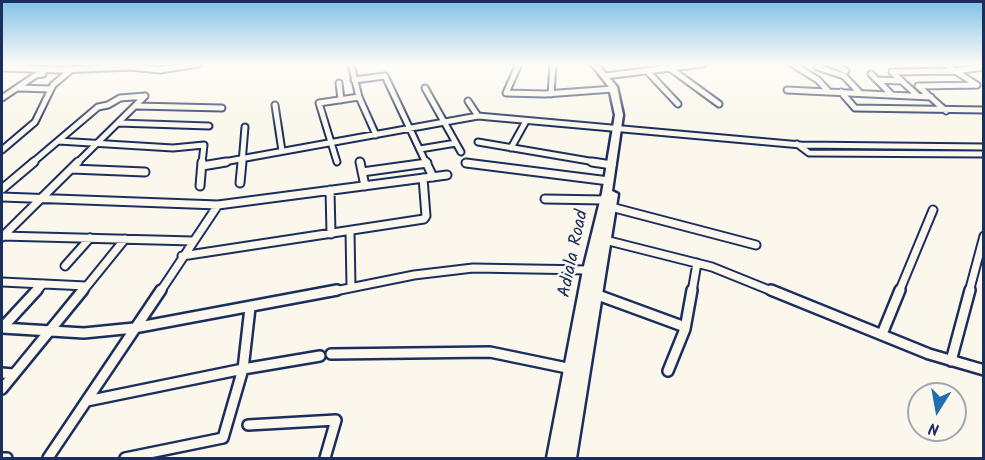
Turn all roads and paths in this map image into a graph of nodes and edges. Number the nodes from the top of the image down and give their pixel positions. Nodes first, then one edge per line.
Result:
1 (20, 85) edge
2 (54, 85) edge
3 (339, 85) edge
4 (356, 85) edge
5 (389, 85) edge
6 (509, 85) edge
7 (552, 85) edge
8 (611, 85) edge
9 (614, 85) edge
10 (661, 85) edge
11 (694, 85) edge
12 (823, 85) edge
13 (853, 85) edge
14 (882, 85) edge
15 (907, 85) edge
16 (950, 85) edge
17 (16, 88) junction
18 (51, 88) junction
19 (425, 88) dead end
20 (613, 89) junction
21 (787, 90) dead end
22 (829, 92) junction
23 (841, 92) junction
24 (860, 93) junction
25 (551, 94) junction
26 (892, 95) junction
27 (918, 96) junction
28 (359, 97) junction
29 (931, 97) junction
30 (2, 98) edge
31 (341, 100) junction
32 (468, 101) dead end
33 (678, 104) dead end
34 (719, 104) dead end
35 (275, 105) dead end
36 (136, 106) junction
37 (222, 108) dead end
38 (984, 110) edge
39 (946, 111) junction
40 (478, 116) junction
41 (526, 121) junction
42 (118, 123) junction
43 (444, 123) junction
44 (209, 126) dead end
45 (244, 127) dead end
46 (410, 129) junction
47 (620, 129) junction
48 (376, 135) junction
49 (58, 141) junction
50 (478, 142) dead end
51 (98, 143) junction
52 (332, 143) junction
53 (456, 143) junction
54 (797, 144) junction
55 (984, 147) edge
56 (511, 148) junction
57 (420, 149) junction
58 (2, 150) edge
59 (282, 152) junction
60 (461, 152) dead end
61 (984, 154) edge
62 (242, 159) junction
63 (337, 162) dead end
64 (360, 162) dead end
65 (427, 163) junction
66 (466, 163) dead end
67 (612, 165) junction
68 (202, 166) junction
69 (72, 169) junction
70 (145, 172) dead end
71 (362, 172) junction
72 (447, 175) dead end
73 (433, 177) junction
74 (423, 178) junction
75 (609, 181) junction
76 (240, 183) dead end
77 (200, 186) dead end
78 (365, 186) junction
79 (2, 189) edge
80 (330, 190) junction
81 (2, 197) edge
82 (42, 198) junction
83 (545, 199) dead end
84 (608, 204) junction
85 (218, 205) junction
86 (933, 210) dead end
87 (350, 231) junction
88 (330, 234) junction
89 (2, 236) edge
90 (984, 236) edge
91 (90, 238) junction
92 (125, 239) junction
93 (605, 240) junction
94 (193, 241) junction
95 (756, 245) dead end
96 (182, 256) junction
97 (697, 263) junction
98 (65, 266) dead end
99 (589, 270) junction
100 (2, 282) edge
101 (43, 284) junction
102 (86, 286) junction
103 (351, 287) junction
104 (596, 294) junction
105 (249, 308) junction
106 (685, 327) junction
107 (2, 328) edge
108 (134, 328) junction
109 (46, 332) junction
110 (882, 334) junction
111 (331, 354) dead end
112 (320, 356) dead end
113 (951, 361) junction
114 (243, 369) junction
115 (572, 369) junction
116 (984, 370) edge
117 (668, 371) dead end
118 (2, 374) edge
119 (13, 374) junction
120 (2, 388) edge
121 (87, 401) junction
122 (248, 425) dead end
123 (2, 458) edge
124 (7, 459) edge
125 (48, 459) edge
126 (125, 459) edge
127 (325, 459) edge
128 (555, 459) edge
129 (568, 459) edge

1 - 17 street
2 - 18 street
3 - 31 street
4 - 28 street
5 - 46 street
6 - 25 street
7 - 25 street
8 - 20 main road, Adiala Road
9 - 47 main road, Adiala Road
10 - 33 street
11 - 34 street
12 - 22 street
13 - 24 street
14 - 26 street
15 - 27 street
16 - 29 street
17 - 18 street
17 - 30 street
18 - 58 street
19 - 43 street
20 - 25 street
20 - 47 main road, Adiala Road
21 - 22 street
22 - 23 street
23 - 24 street
23 - 39 street
24 - 26 street
26 - 27 street
27 - 29 street
28 - 31 street
28 - 48 street
29 - 39 street
31 - 52 street
32 - 40 street
35 - 59 street
36 - 37 street
36 - 42 street
36 - 49 street
38 - 39 street
40 - 41 street
40 - 43 street
41 - 47 street
41 - 56 street
42 - 44 street
42 - 51 street
43 - 46 street
43 - 53 street
45 - 62 street
46 - 48 street
46 - 57 street
47 - 54 street
47 - 67 main road, Adiala Road
47 - 84 main road, Adiala Road
48 - 52 street
49 - 51 street
49 - 79 street
50 - 56 street
51 - 68 street
51 - 69 street
52 - 59 street
52 - 63 street
53 - 57 street
53 - 60 street
54 - 55 street
54 - 61 street
56 - 67 street
57 - 65 street
59 - 62 street
62 - 68 street
62 - 76 street
64 - 71 street
65 - 71 street
65 - 73 street
66 - 75 street
67 - 75 main road, Adiala Road
68 - 77 street
69 - 70 street
69 - 82 street
71 - 78 street
72 - 73 street
73 - 74 street
74 - 78 street
74 - 87 street
75 - 84 main road, Adiala Road
78 - 80 street
80 - 85 street
80 - 88 street
81 - 82 street
82 - 85 street
82 - 89 street
83 - 84 street
84 - 93 main road, Adiala Road
84 - 95 street
84 - 99 main road, Adiala Road
85 - 94 street
86 - 110 street
87 - 88 street
87 - 103 street
88 - 96 street
89 - 91 street
90 - 113 street
91 - 92 street
91 - 98 street
92 - 94 street
92 - 102 street
93 - 97 street
93 - 104 main road, Adiala Road
94 - 96 street
96 - 108 street
97 - 106 street
97 - 110 street
99 - 103 street
99 - 115 main road, Adiala Road
100 - 101 street
101 - 102 street
101 - 107 street
102 - 109 street
103 - 105 street
104 - 106 street
104 - 129 main road, Adiala Road
105 - 108 street
105 - 114 street
106 - 117 street
107 - 109 street
108 - 109 street
108 - 121 street
109 - 119 street
110 - 113 street
111 - 115 street
112 - 114 street
113 - 116 street
114 - 121 street
114 - 126 street
115 - 128 main road, Adiala Road
118 - 119 street
119 - 120 street
121 - 125 street
122 - 127 street
123 - 124 street

